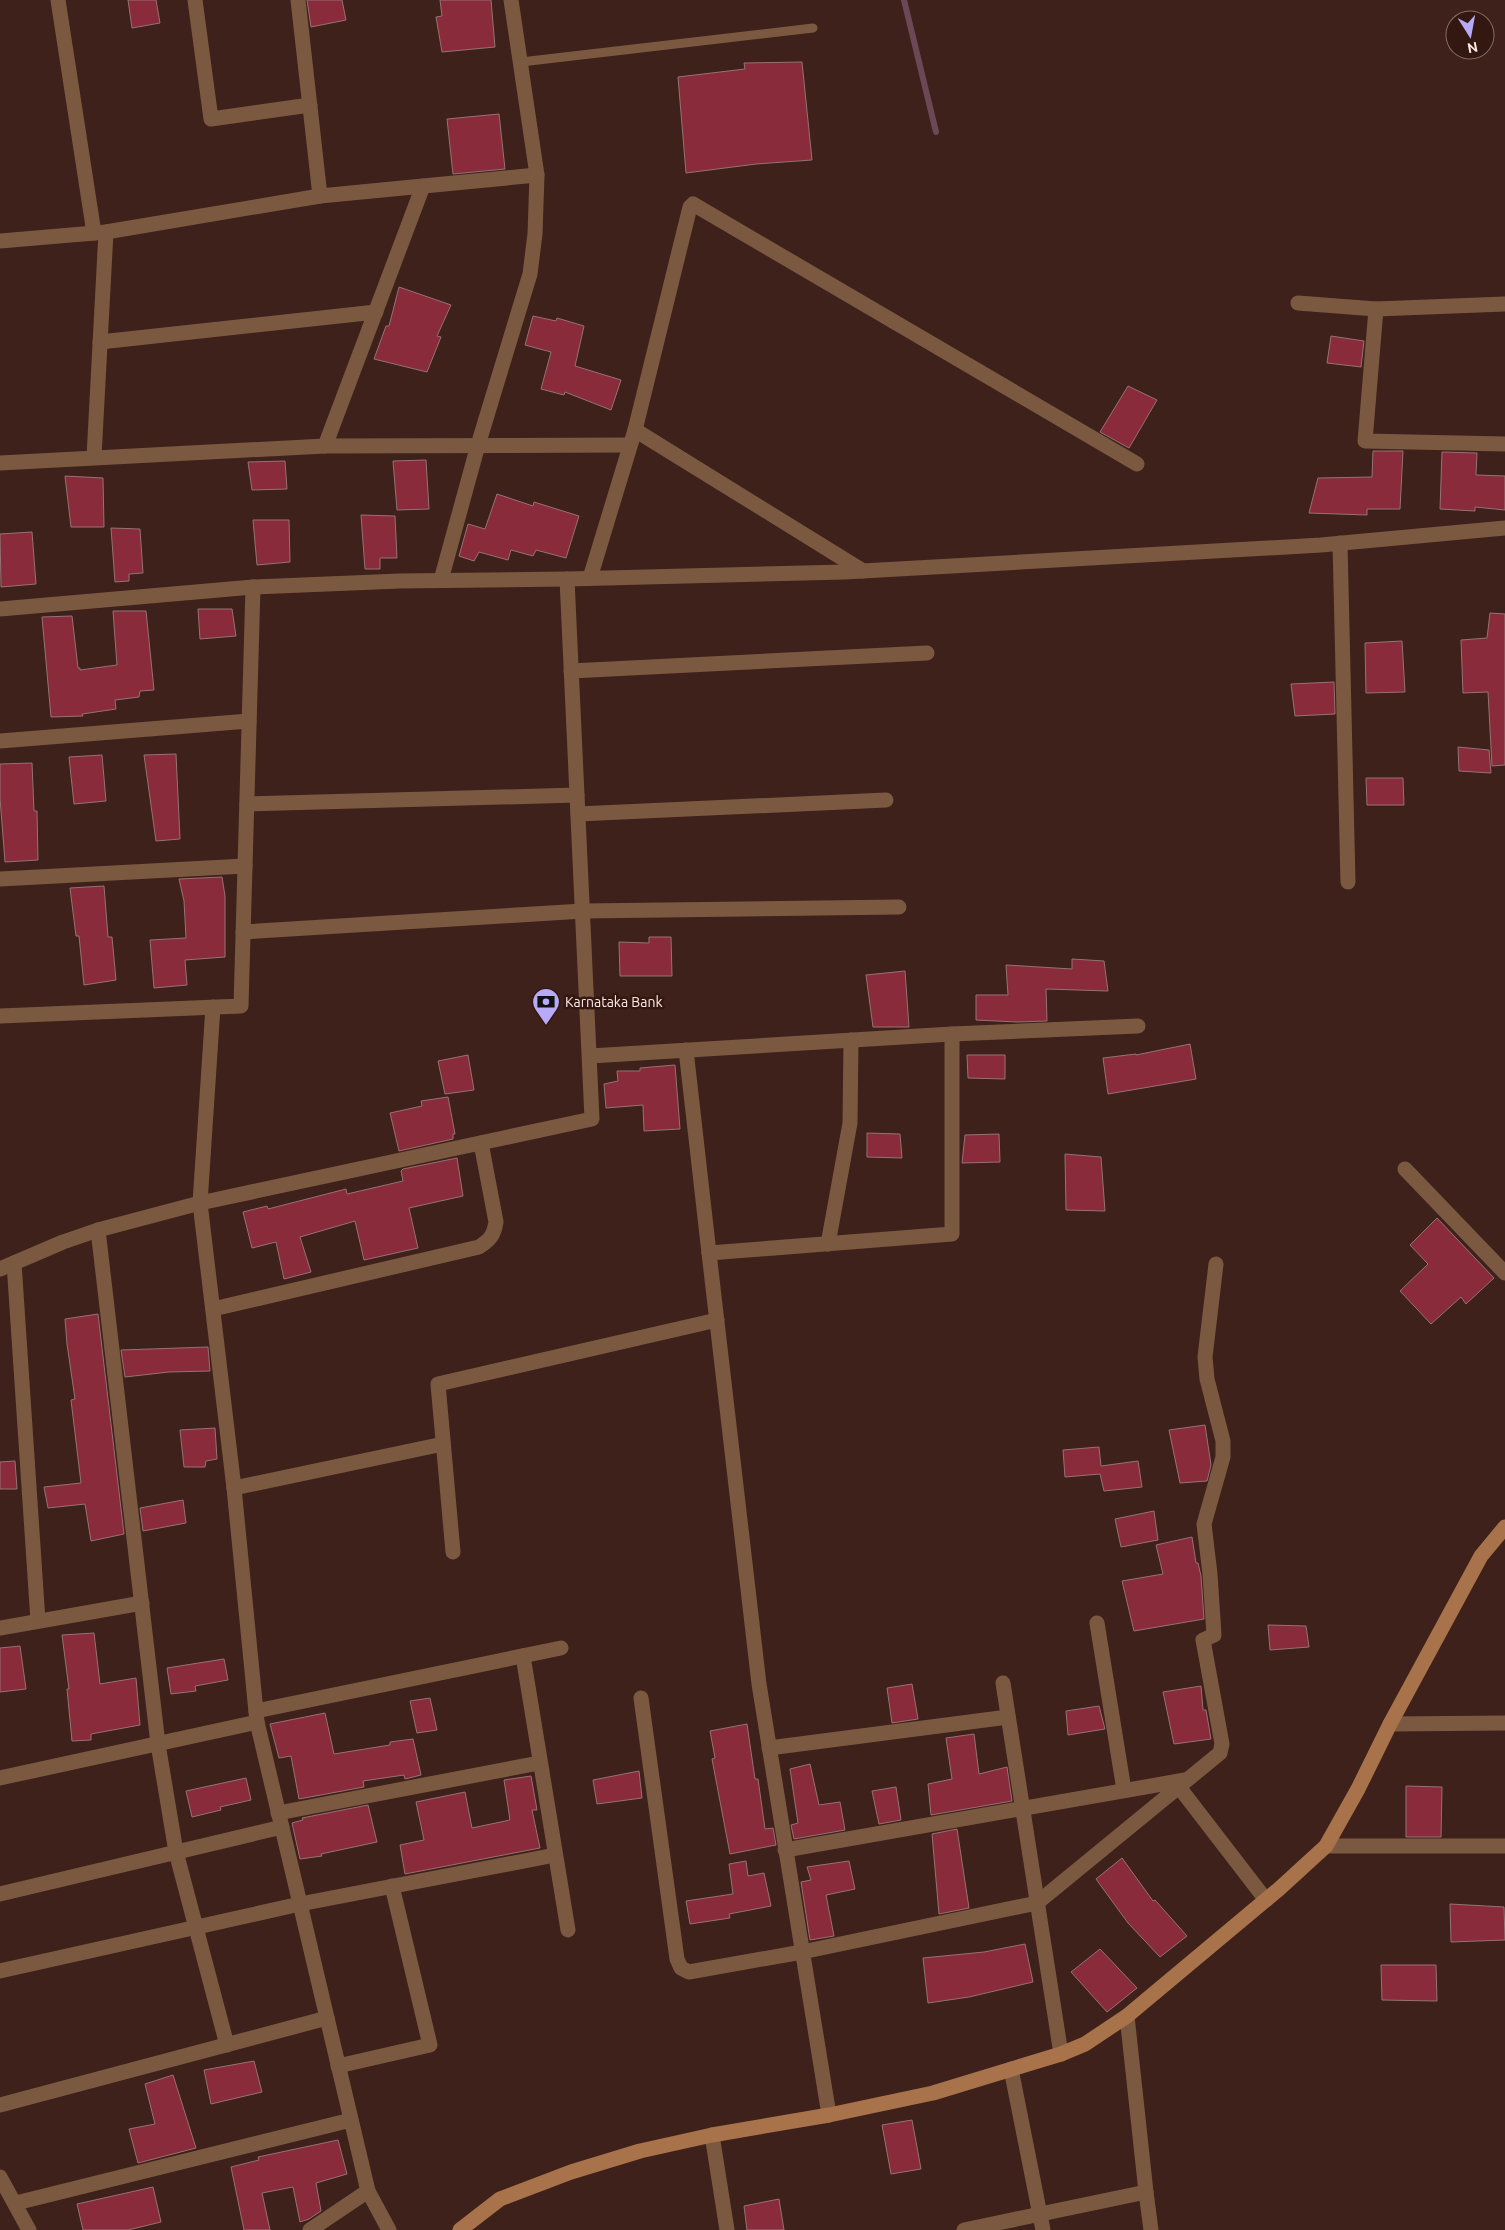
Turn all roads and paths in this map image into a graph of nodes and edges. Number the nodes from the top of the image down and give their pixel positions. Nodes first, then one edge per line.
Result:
1 (58, 0) edge
2 (195, 0) edge
3 (298, 0) edge
4 (512, 0) edge
5 (814, 28) dead end
6 (521, 62) junction
7 (310, 105) junction
8 (538, 175) junction
9 (423, 186) junction
10 (320, 196) junction
11 (100, 233) junction
12 (0, 241) edge
13 (1298, 303) dead end
14 (1505, 304) edge
15 (1376, 309) junction
16 (376, 312) junction
17 (100, 342) junction
18 (635, 430) junction
19 (478, 444) junction
20 (1505, 444) edge
21 (630, 445) junction
22 (325, 446) junction
23 (94, 457) junction
24 (0, 463) edge
25 (1137, 464) dead end
26 (1505, 528) edge
27 (1340, 543) junction
28 (863, 571) junction
29 (590, 578) junction
30 (567, 579) junction
31 (441, 580) junction
32 (253, 587) junction
33 (0, 609) edge
34 (927, 653) dead end
35 (571, 672) junction
36 (249, 721) junction
37 (0, 741) edge
38 (577, 795) junction
39 (886, 800) dead end
40 (247, 804) junction
41 (578, 814) junction
42 (245, 866) junction
43 (0, 879) edge
44 (1348, 882) dead end
45 (899, 907) dead end
46 (584, 911) junction
47 (243, 932) junction
48 (213, 1008) junction
49 (0, 1016) edge
50 (1138, 1026) dead end
51 (952, 1034) junction
52 (851, 1040) junction
53 (686, 1050) junction
54 (590, 1056) junction
55 (481, 1143) junction
56 (1405, 1169) dead end
57 (200, 1203) junction
58 (98, 1230) junction
59 (828, 1244) junction
60 (709, 1253) junction
61 (14, 1263) junction
62 (1216, 1264) dead end
63 (0, 1269) edge
64 (1505, 1273) edge
65 (213, 1309) junction
66 (717, 1320) junction
67 (443, 1444) junction
68 (234, 1488) junction
69 (1505, 1527) edge
70 (453, 1552) dead end
71 (142, 1603) junction
72 (38, 1621) junction
73 (1097, 1623) dead end
74 (0, 1628) edge
75 (561, 1648) dead end
76 (523, 1656) junction
77 (1003, 1683) dead end
78 (641, 1698) dead end
79 (256, 1717) junction
80 (1008, 1717) junction
81 (1505, 1723) edge
82 (1390, 1724) junction
83 (158, 1744) junction
84 (769, 1748) junction
85 (539, 1763) junction
86 (0, 1778) edge
87 (1182, 1783) junction
88 (1124, 1790) junction
89 (1023, 1809) junction
90 (280, 1820) junction
91 (1505, 1846) edge
92 (785, 1850) junction
93 (1320, 1851) junction
94 (176, 1852) junction
95 (555, 1855) junction
96 (392, 1886) junction
97 (0, 1894) edge
98 (1266, 1900) junction
99 (1037, 1903) junction
100 (300, 1904) junction
101 (195, 1928) junction
102 (568, 1930) dead end
103 (802, 1952) junction
104 (0, 1971) edge
105 (1127, 2016) junction
106 (327, 2018) junction
107 (226, 2044) junction
108 (1062, 2054) junction
109 (338, 2066) junction
110 (1011, 2069) junction
111 (0, 2105) edge
112 (829, 2115) junction
113 (351, 2120) junction
114 (712, 2135) junction
115 (0, 2177) edge
116 (368, 2191) junction
117 (1146, 2192) junction
118 (16, 2203) junction
119 (1040, 2213) junction
120 (29, 2230) edge
121 (310, 2230) edge
122 (389, 2230) edge
123 (460, 2230) edge
124 (727, 2230) edge
125 (964, 2230) edge
126 (1042, 2230) edge
127 (1151, 2230) edge

1 - 11 street
2 - 7 street
3 - 7 street
4 - 6 street
5 - 6 lane
6 - 8 street
7 - 10 street
8 - 9 street
8 - 19 street
9 - 10 street
9 - 16 street
10 - 11 street
11 - 12 street
11 - 17 street
13 - 15 street
14 - 15 street
15 - 20 street
16 - 17 street
16 - 22 street
17 - 23 street
18 - 21 street
18 - 25 street
18 - 28 street
19 - 21 street
19 - 22 street
19 - 31 street
21 - 29 street
22 - 23 street
23 - 24 street
26 - 27 street
27 - 28 street
27 - 44 street
28 - 29 street
29 - 30 street
30 - 31 street
30 - 35 street
31 - 32 street
32 - 33 street
32 - 36 street
34 - 35 street
35 - 38 street
36 - 37 street
36 - 40 street
38 - 40 street
38 - 41 street
39 - 41 street
40 - 42 street
41 - 46 street
42 - 43 street
42 - 47 street
45 - 46 street
46 - 47 street
46 - 54 street
47 - 48 street
48 - 49 street
48 - 57 street
50 - 51 street
51 - 52 street
51 - 59 street
52 - 53 street
52 - 59 street
53 - 54 street
53 - 60 street
54 - 55 street
55 - 57 street
55 - 65 street
56 - 64 street
57 - 58 street
57 - 65 street
58 - 61 street
58 - 71 street
59 - 60 street
60 - 66 street
61 - 63 street
61 - 72 street
62 - 87 street
65 - 68 street
66 - 67 street
66 - 84 street
67 - 68 street
67 - 70 street
68 - 79 street
69 - 82 street
71 - 72 street
71 - 83 street
72 - 74 street
73 - 88 street
75 - 76 street
76 - 79 street
76 - 85 street
77 - 80 street
78 - 103 street
79 - 83 street
79 - 90 street
80 - 84 street
80 - 89 street
81 - 82 street
82 - 93 street
83 - 86 street
83 - 94 street
84 - 92 street
85 - 90 street
85 - 95 street
87 - 88 street
87 - 98 street
87 - 99 street
88 - 89 street
89 - 92 street
89 - 99 street
90 - 94 street
90 - 100 street
91 - 93 street
92 - 103 street
93 - 98 street
94 - 97 street
94 - 101 street
95 - 96 street
95 - 102 street
96 - 100 street
96 - 109 street
98 - 105 street
99 - 103 street
99 - 108 street
100 - 101 street
100 - 106 street
101 - 104 street
101 - 107 street
103 - 112 street
105 - 108 street
105 - 117 street
106 - 107 street
106 - 109 street
107 - 111 street
108 - 110 street
109 - 113 street
110 - 112 street
110 - 119 street
112 - 114 street
113 - 116 street
113 - 118 street
114 - 123 street
114 - 124 street
115 - 118 street
116 - 121 street
116 - 122 street
117 - 119 street
117 - 127 street
118 - 120 street
119 - 125 street
119 - 126 street

